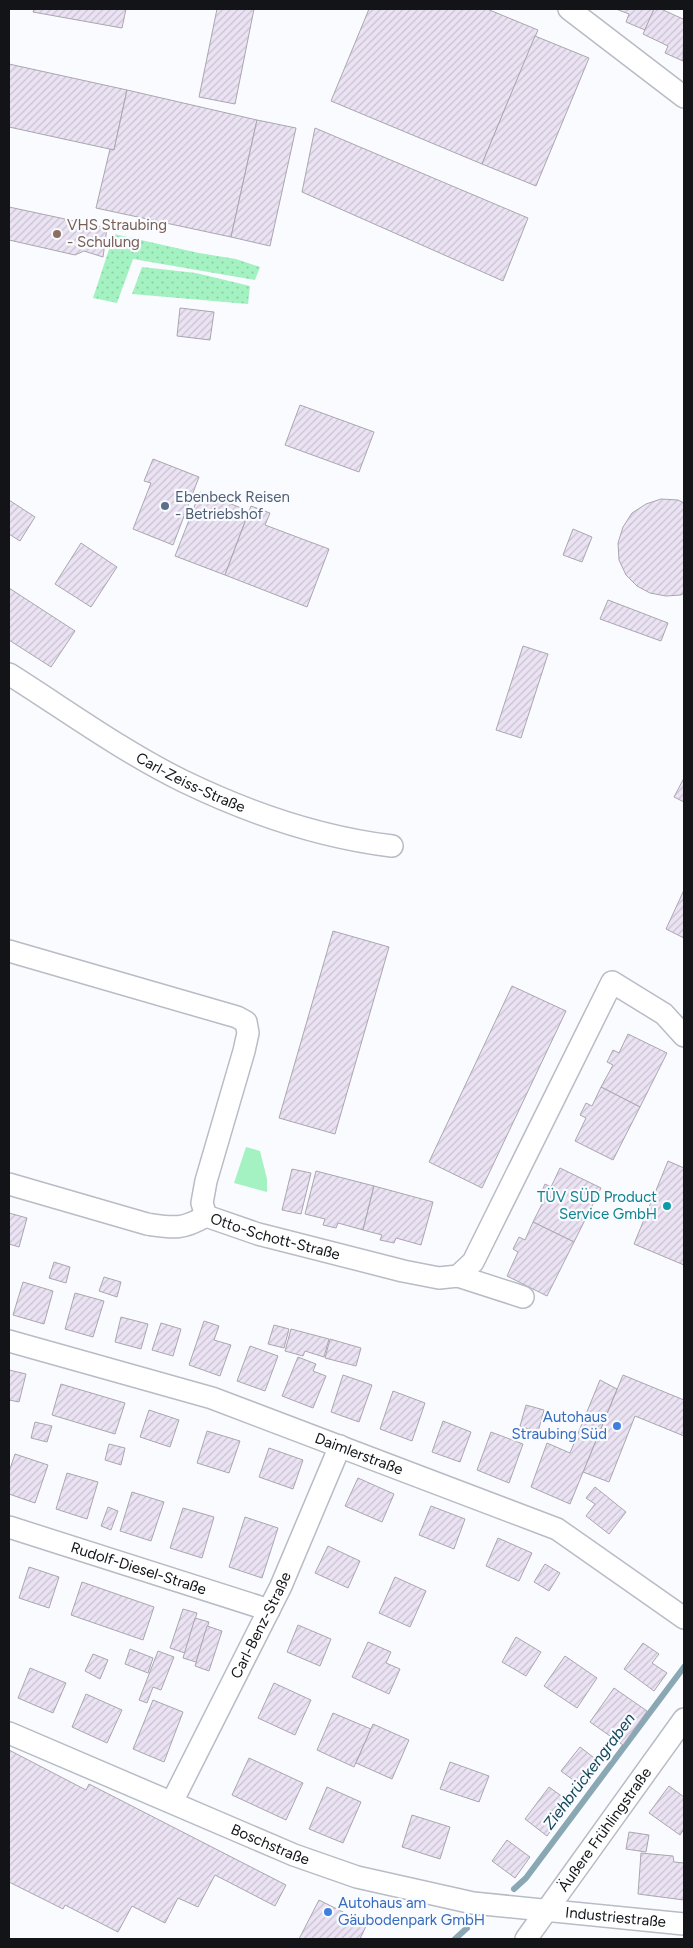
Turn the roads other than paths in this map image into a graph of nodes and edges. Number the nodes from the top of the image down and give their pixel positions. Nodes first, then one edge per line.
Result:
1 (569, 9) edge
2 (684, 97) edge
3 (9, 674) edge
4 (392, 846) dead end
5 (9, 951) edge
6 (684, 1036) edge
7 (9, 1184) edge
8 (206, 1216) junction
9 (458, 1276) junction
10 (523, 1297) dead end
11 (9, 1341) edge
12 (340, 1446) junction
13 (9, 1527) edge
14 (270, 1610) junction
15 (684, 1618) edge
16 (684, 1719) edge
17 (9, 1733) edge
18 (172, 1802) junction
19 (546, 1910) junction
20 (684, 1924) edge
21 (526, 1939) edge

1 - 2 street
3 - 4 street, Carl-Zeiss-Straße
5 - 8 street, Otto-Schott-Straße
6 - 9 street
7 - 8 street
8 - 9 street, Otto-Schott-Straße
9 - 10 street, Otto-Schott-Straße
11 - 12 street, Daimlerstraße
12 - 14 street, Carl-Benz-Straße
12 - 15 street, Daimlerstraße
13 - 14 street, Rudolf-Diesel-Straße
14 - 18 street, Carl-Benz-Straße
16 - 19 street, Äußere Frühlingstraße
17 - 18 street, Boschstraße
18 - 19 street, Boschstraße
19 - 20 street, Industriestraße
19 - 21 street, Äußere Frühlingstraße

